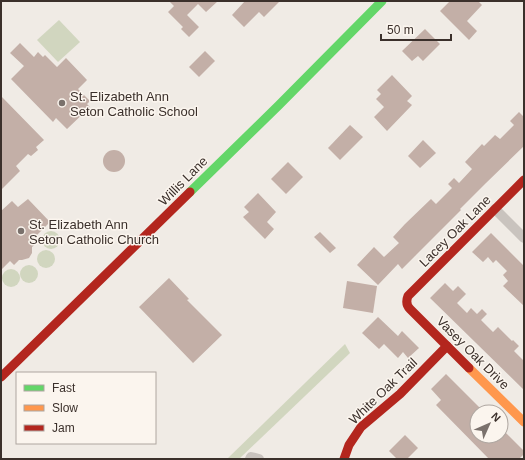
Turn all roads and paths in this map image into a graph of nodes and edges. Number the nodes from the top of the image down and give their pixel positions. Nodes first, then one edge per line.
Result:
1 (382, 1) edge
2 (524, 180) edge
3 (495, 209) junction
4 (524, 238) edge
5 (406, 301) joint
6 (447, 346) junction
7 (1, 377) edge
8 (524, 422) edge
9 (344, 459) edge

1 - 7 street, Willis Lane
2 - 3 street, Lacey Oak Lane
3 - 4 street
3 - 5 street, Lacey Oak Lane
5 - 6 street, Vasey Oak Drive
6 - 8 street, Vasey Oak Drive
6 - 9 street, White Oak Trail

